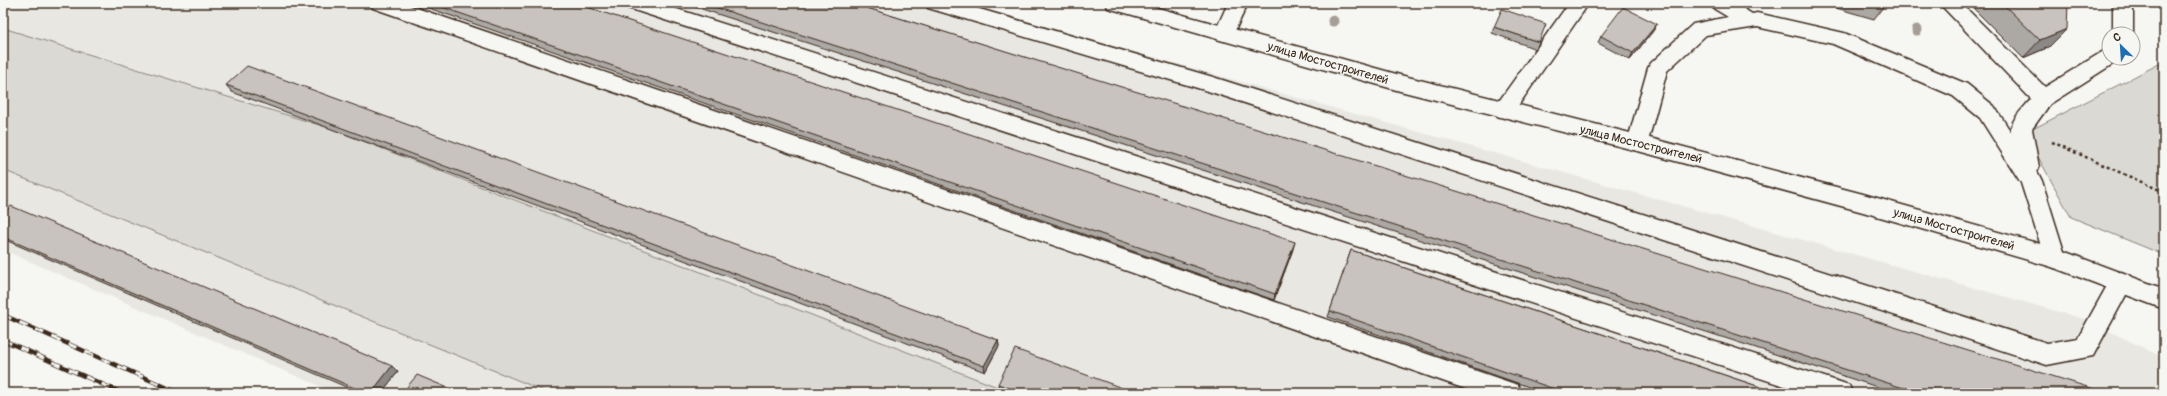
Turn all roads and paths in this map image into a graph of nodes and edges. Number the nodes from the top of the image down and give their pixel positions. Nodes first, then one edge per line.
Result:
1 (380, 3) edge
2 (635, 3) edge
3 (935, 3) edge
4 (1115, 3) edge
5 (1238, 3) edge
6 (1579, 3) edge
7 (1720, 3) edge
8 (1949, 3) edge
9 (2123, 3) edge
10 (1749, 21) junction
11 (2123, 26) edge
12 (1224, 34) junction
13 (2101, 62) edge
14 (2043, 98) junction
15 (1504, 110) junction
16 (2021, 128) junction
17 (1638, 143) junction
18 (2031, 181) junction
19 (2164, 192) edge
20 (2055, 258) junction
21 (2121, 282) junction
22 (2164, 299) edge
23 (1509, 393) edge
24 (1840, 393) edge

1 - 23 main road
2 - 24 main road
3 - 21 main road
4 - 12 main road, улица Мостостроителей
5 - 12 main road
6 - 15 main road
7 - 10 main road
8 - 14 main road
9 - 11 main road
10 - 17 main road
10 - 18 main road
12 - 15 main road, улица Мостостроителей
13 - 14 main road
14 - 16 main road
15 - 17 main road, улица Мостостроителей
16 - 18 main road
16 - 19 path
17 - 20 main road, улица Мостостроителей
18 - 20 main road
20 - 21 main road, улица Мостостроителей
21 - 22 main road, улица Мостостроителей

